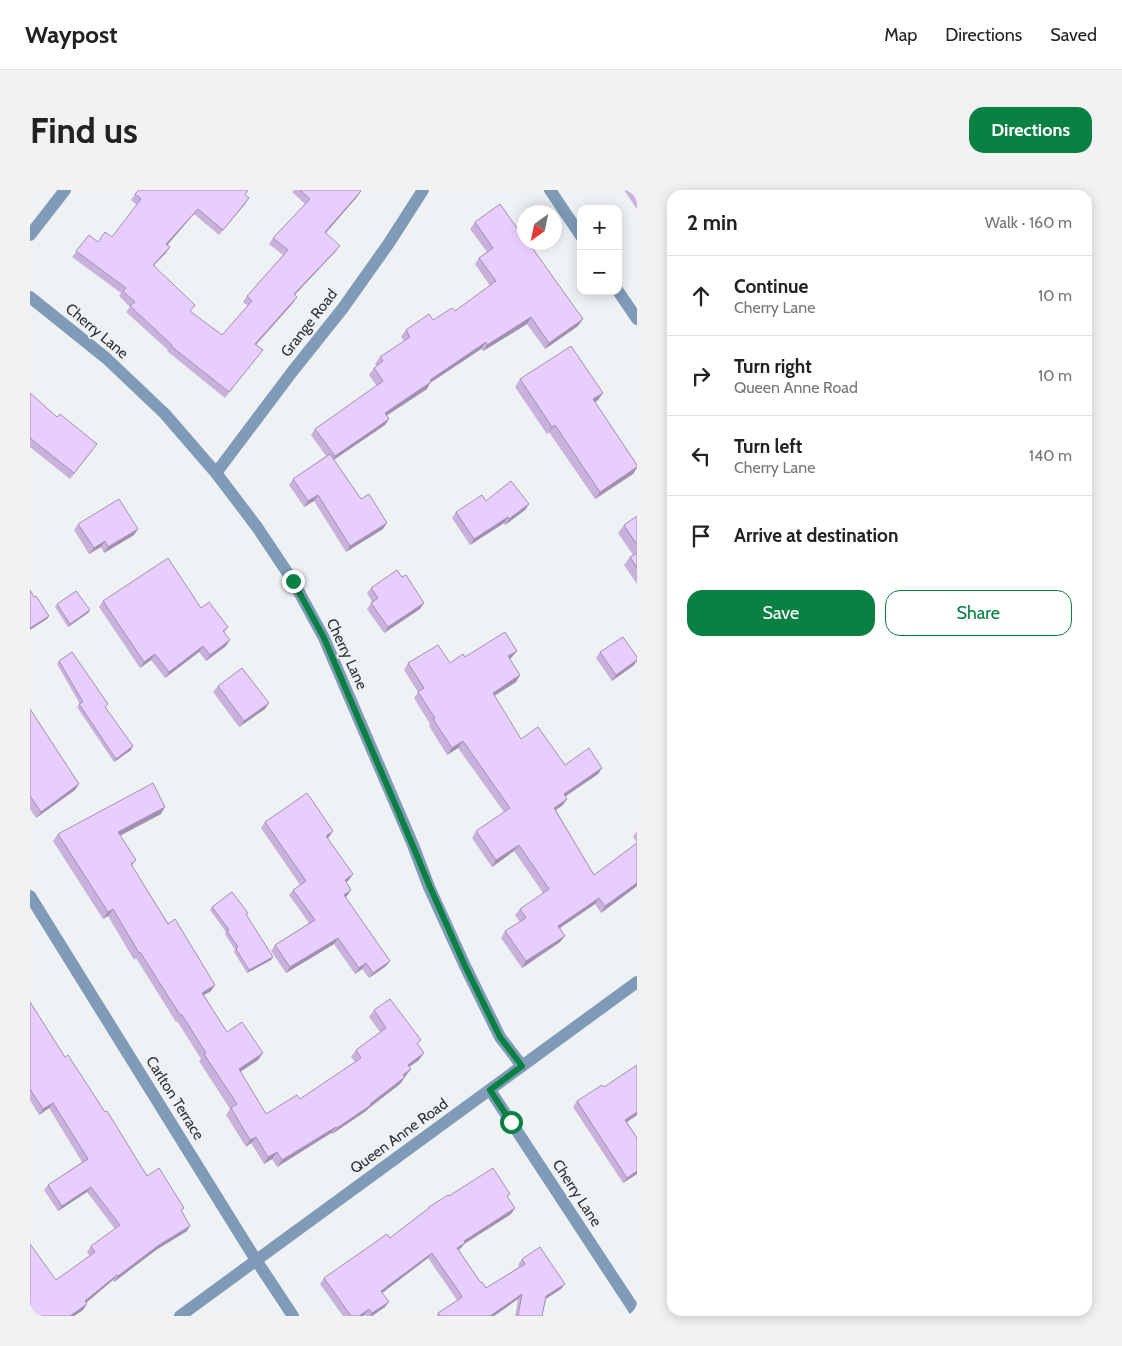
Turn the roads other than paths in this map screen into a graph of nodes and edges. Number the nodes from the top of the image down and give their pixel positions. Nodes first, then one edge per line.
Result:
1 (64, 190) edge
2 (423, 190) edge
3 (550, 190) edge
4 (577, 230) edge
5 (30, 235) edge
6 (621, 295) edge
7 (30, 297) edge
8 (637, 320) edge
9 (216, 473) junction
10 (30, 896) edge
11 (637, 982) edge
12 (522, 1066) junction
13 (490, 1090) junction
14 (256, 1260) junction
15 (637, 1314) edge
16 (180, 1316) edge
17 (292, 1316) edge

1 - 5 street
2 - 9 street, Grange Road
3 - 4 street
6 - 8 street
7 - 9 street, Cherry Lane
9 - 12 street, Cherry Lane
10 - 14 street, Carlton Terrace
11 - 12 street, Queen Anne Road
12 - 13 street, Queen Anne Road
13 - 14 street, Queen Anne Road
13 - 15 street, Cherry Lane
14 - 16 street, Queen Anne Road
14 - 17 street, Carlton Terrace

